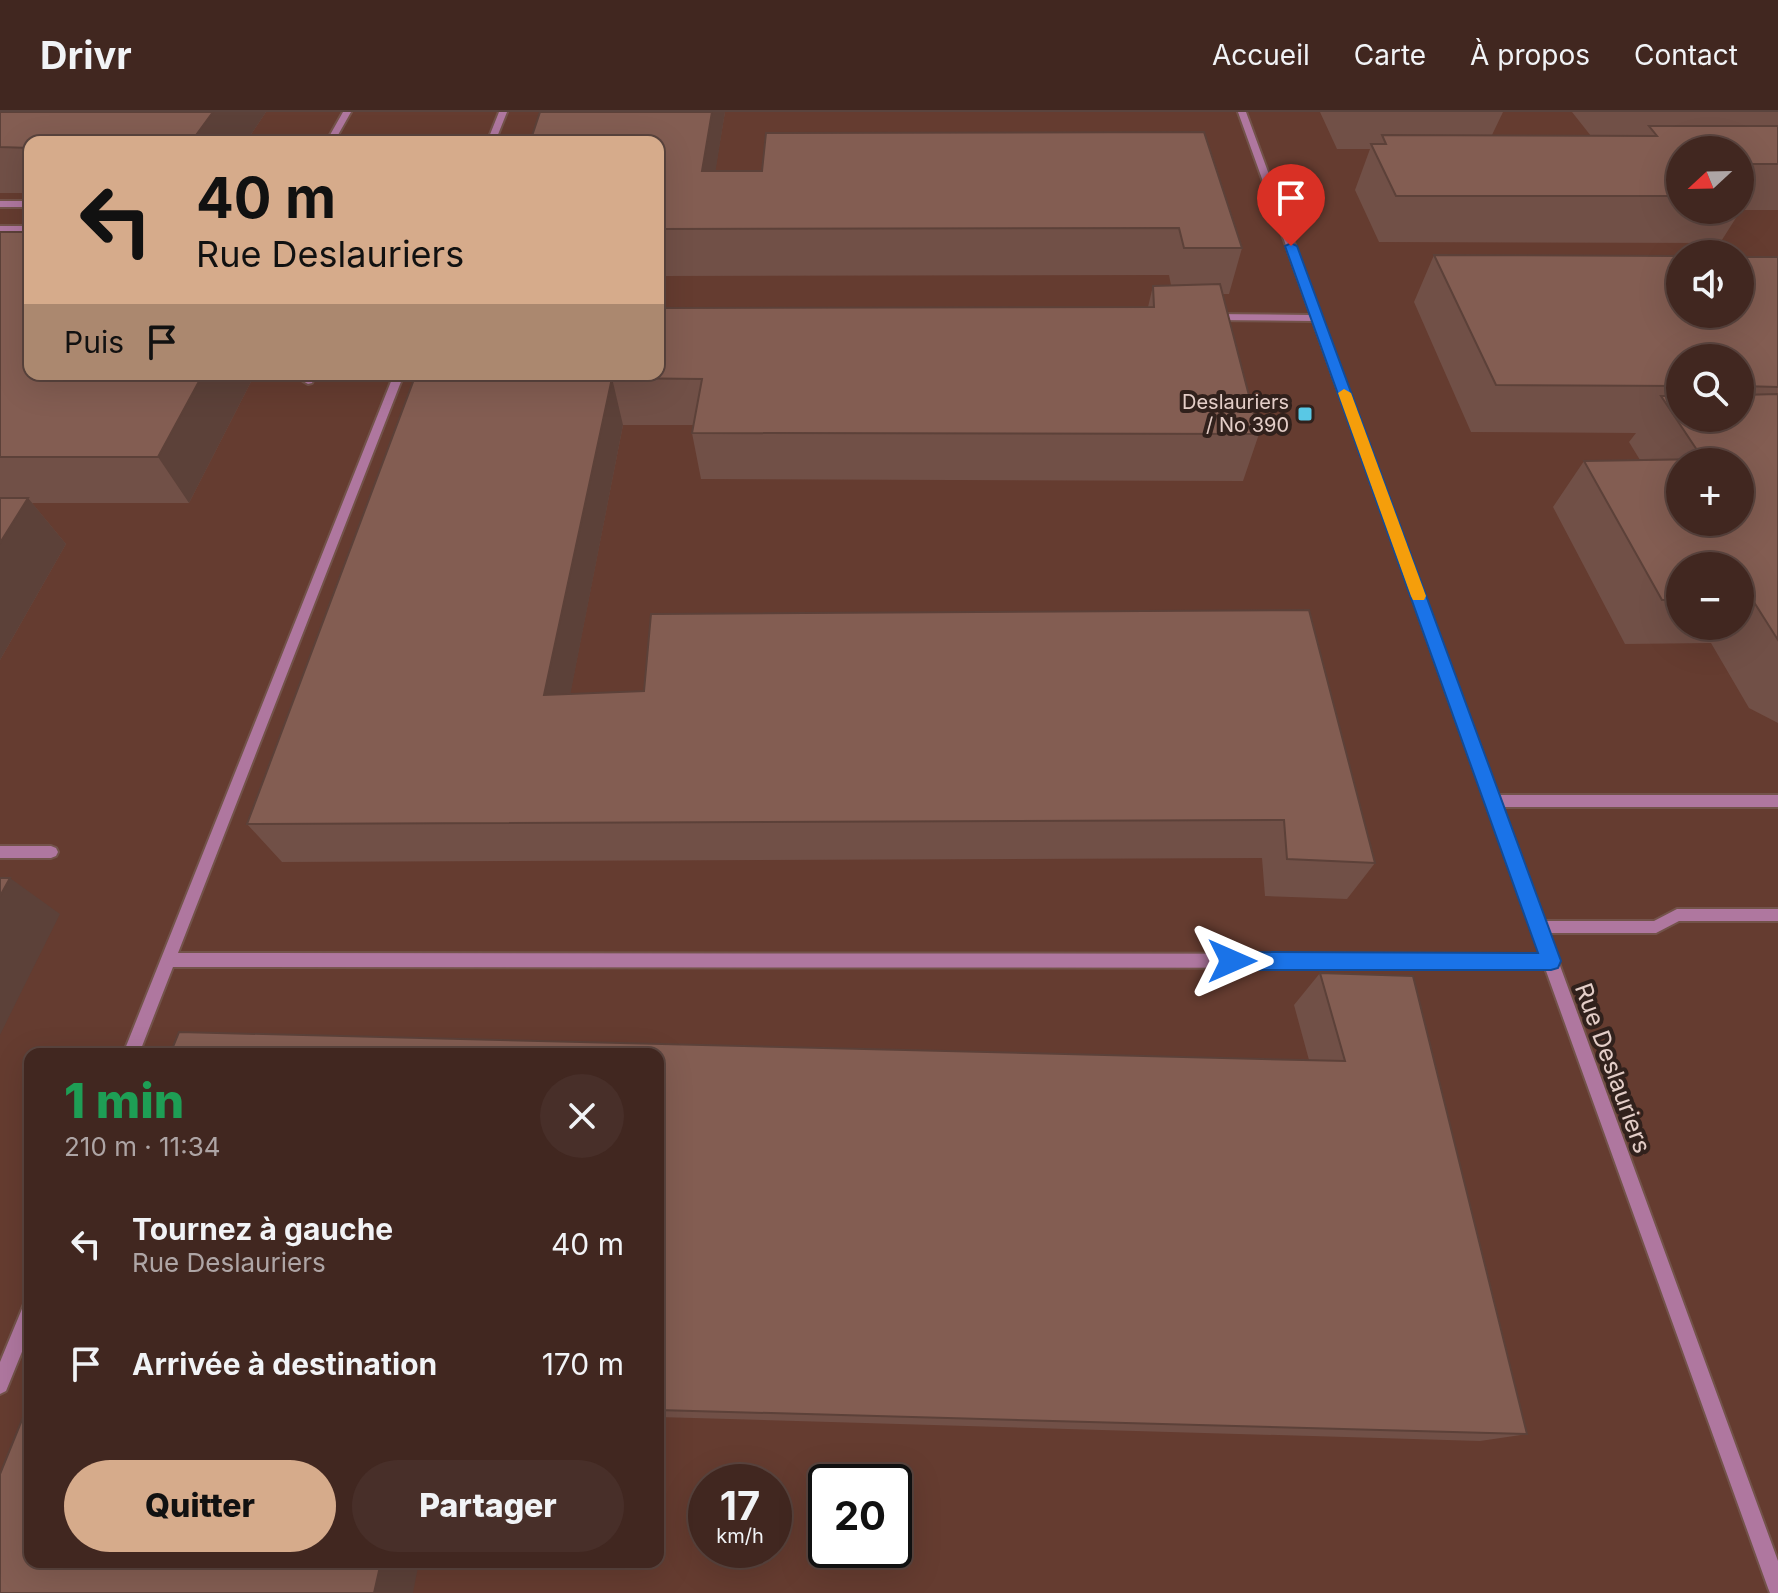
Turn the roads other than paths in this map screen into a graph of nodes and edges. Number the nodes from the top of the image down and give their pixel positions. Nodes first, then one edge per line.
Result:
1 (347, 112) edge
2 (503, 112) edge
3 (1242, 112) edge
4 (333, 136) edge
5 (493, 136) edge
6 (0, 204) edge
7 (24, 204) edge
8 (0, 229) edge
9 (24, 229) edge
10 (1194, 317) edge
11 (1317, 318) junction
12 (397, 380) edge
13 (1493, 801) junction
14 (1778, 801) edge
15 (0, 852) edge
16 (51, 852) dead end
17 (1778, 915) edge
18 (1538, 927) junction
19 (168, 960) junction
20 (1551, 961) junction
21 (133, 1048) edge
22 (24, 1325) edge
23 (0, 1385) edge
24 (1778, 1588) edge

1 - 4 street
2 - 5 street
3 - 11 street, Rue Deslauriers
6 - 7 street
8 - 9 street
10 - 11 street
11 - 13 street, Rue Deslauriers
12 - 19 street
13 - 14 street
13 - 18 street, Rue Deslauriers
15 - 16 street
17 - 18 street
18 - 20 street, Rue Deslauriers
19 - 20 street
19 - 21 street
20 - 24 street, Rue Deslauriers
22 - 23 street

